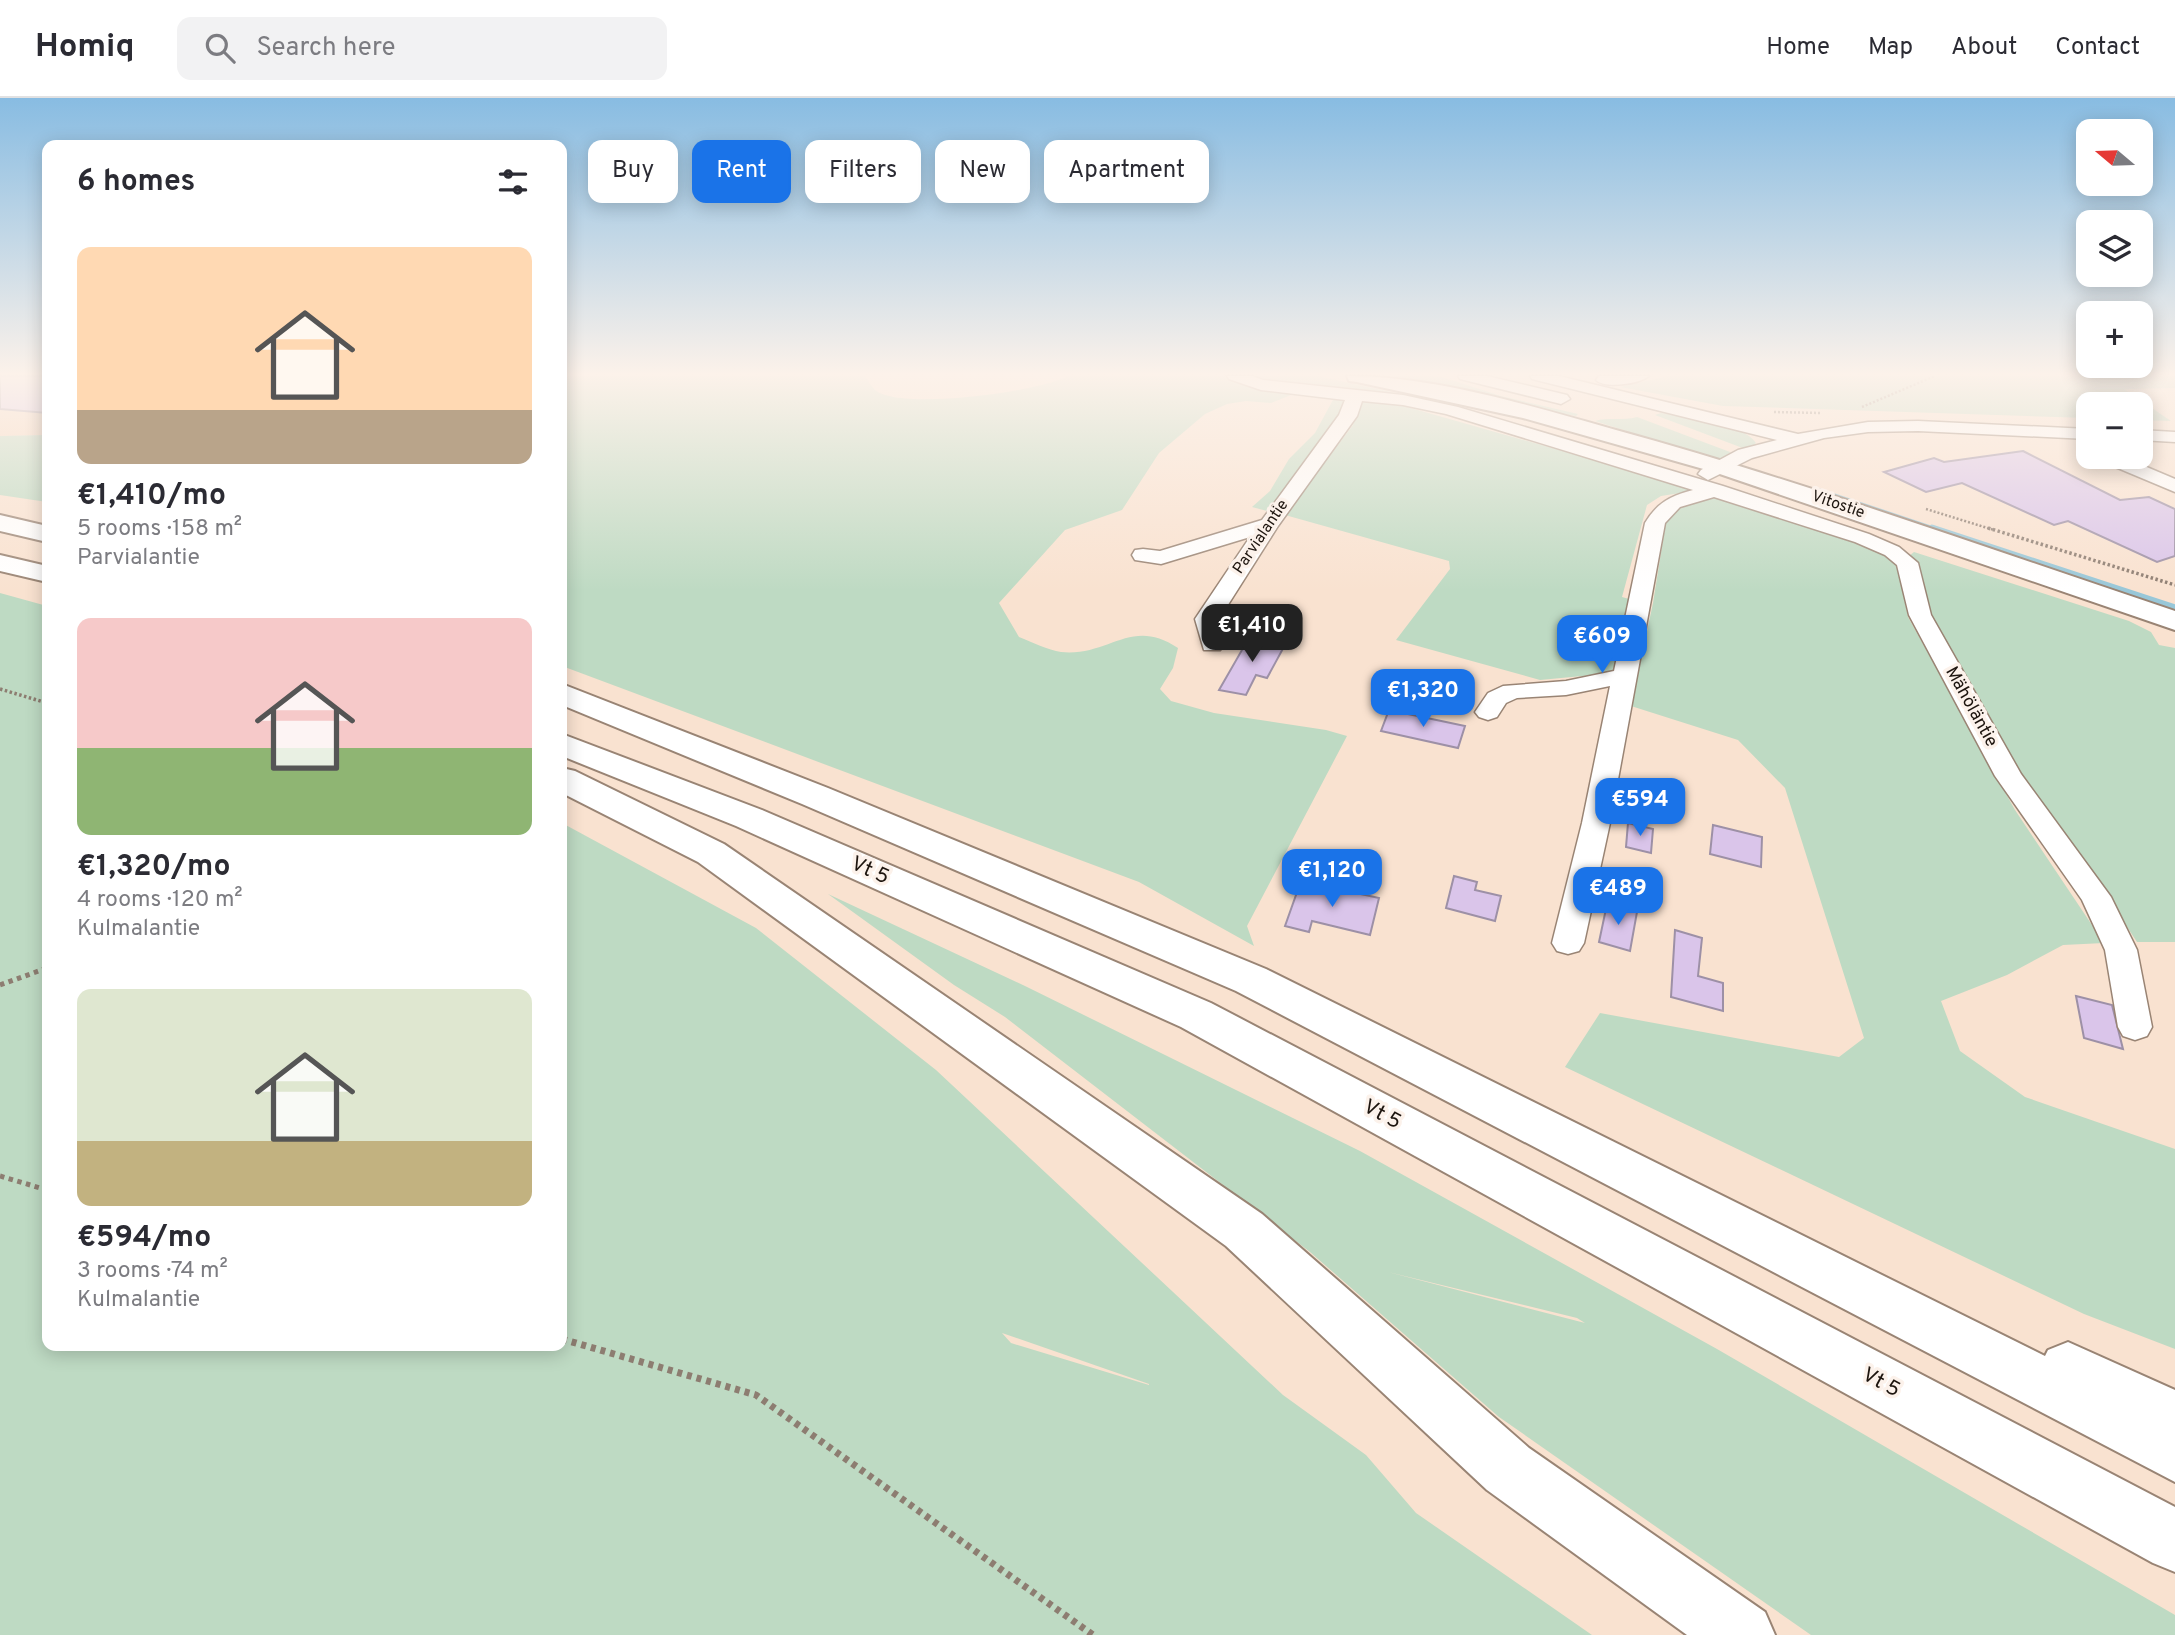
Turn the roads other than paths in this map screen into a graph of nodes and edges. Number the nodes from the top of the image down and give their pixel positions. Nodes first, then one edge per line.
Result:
1 (1325, 448) edge
2 (1596, 448) edge
3 (1621, 448) edge
4 (1769, 448) edge
5 (1784, 448) edge
6 (2136, 469) edge
7 (1728, 479) junction
8 (2175, 486) edge
9 (0, 523) edge
10 (1269, 524) junction
11 (42, 533) edge
12 (1143, 555) dead end
13 (0, 563) edge
14 (42, 573) edge
15 (2175, 621) edge
16 (1212, 645) dead end
17 (1625, 676) junction
18 (567, 696) edge
19 (1488, 712) dead end
20 (567, 746) edge
21 (567, 781) edge
22 (1567, 943) dead end
23 (1251, 980) junction
24 (2135, 1027) dead end
25 (2175, 1420) edge
26 (2175, 1452) edge
27 (2175, 1541) edge
28 (1742, 1635) edge

1 - 10 street, Parvialantie
2 - 7 street
3 - 7 main road, Vitostie
4 - 7 street
5 - 7 street
6 - 8 street
7 - 15 main road, Vitostie
7 - 17 street
7 - 24 street, Mähöläntie
9 - 11 main road
10 - 12 street
10 - 16 street, Parvialantie
13 - 14 main road
17 - 19 street
17 - 22 street
18 - 23 main road
20 - 27 main road, Vt 5
21 - 28 main road
23 - 25 main road
23 - 26 main road

